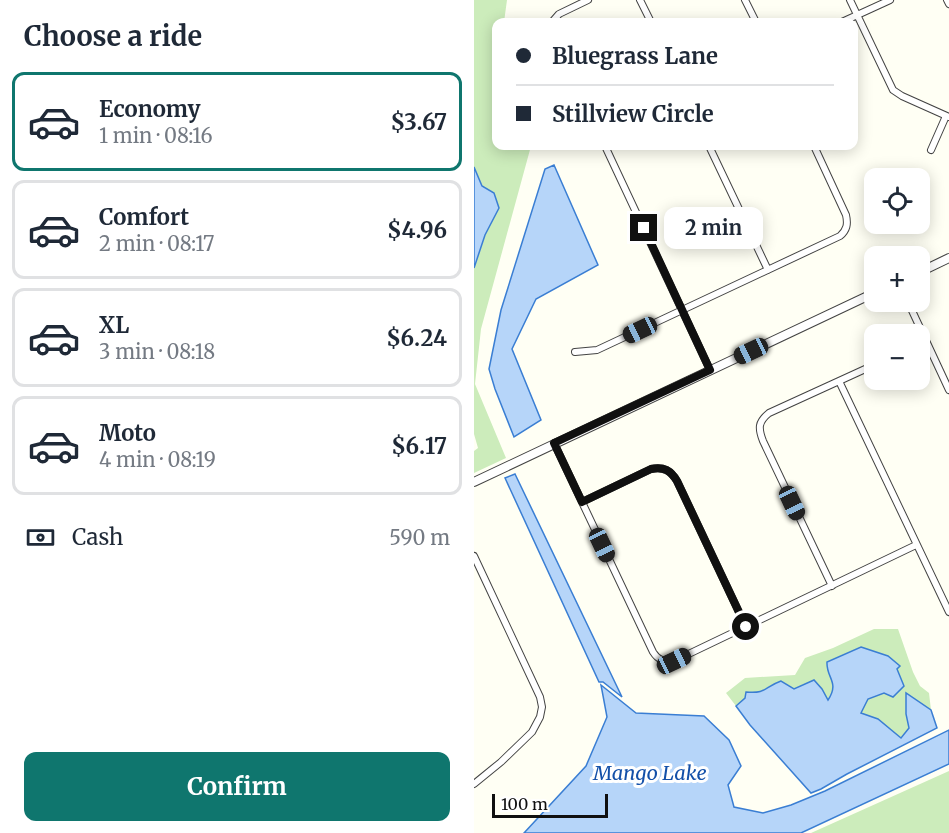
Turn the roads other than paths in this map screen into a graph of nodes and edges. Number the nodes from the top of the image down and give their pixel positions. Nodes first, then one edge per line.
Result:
1 (588, 0) edge
2 (640, 0) edge
3 (745, 0) edge
4 (850, 0) edge
5 (890, 0) edge
6 (857, 15) junction
7 (554, 18) edge
8 (649, 18) edge
9 (754, 18) edge
10 (851, 18) edge
11 (947, 116) edge
12 (607, 150) edge
13 (711, 150) edge
14 (816, 150) edge
15 (931, 150) dead end
16 (949, 258) edge
17 (930, 267) edge
18 (768, 270) junction
19 (864, 298) edge
20 (682, 310) junction
21 (574, 352) dead end
22 (930, 355) edge
23 (710, 370) junction
24 (864, 370) edge
25 (839, 381) junction
26 (949, 390) edge
27 (554, 443) junction
28 (474, 482) edge
29 (582, 502) junction
30 (916, 545) junction
31 (474, 556) edge
32 (832, 586) junction
33 (949, 612) edge
34 (746, 627) junction
35 (474, 784) edge

1 - 7 street
2 - 8 street
3 - 9 street
4 - 6 street
5 - 6 street
6 - 10 street
6 - 11 street
11 - 15 street
12 - 20 street
13 - 18 street
14 - 18 street
16 - 17 street
18 - 20 street
19 - 23 street
20 - 21 street
20 - 23 street
22 - 26 street
23 - 27 street
24 - 25 street
25 - 30 street
25 - 32 street
27 - 28 street
27 - 29 street
29 - 34 street
29 - 34 street
30 - 32 street
30 - 33 street
31 - 35 street
32 - 34 street

